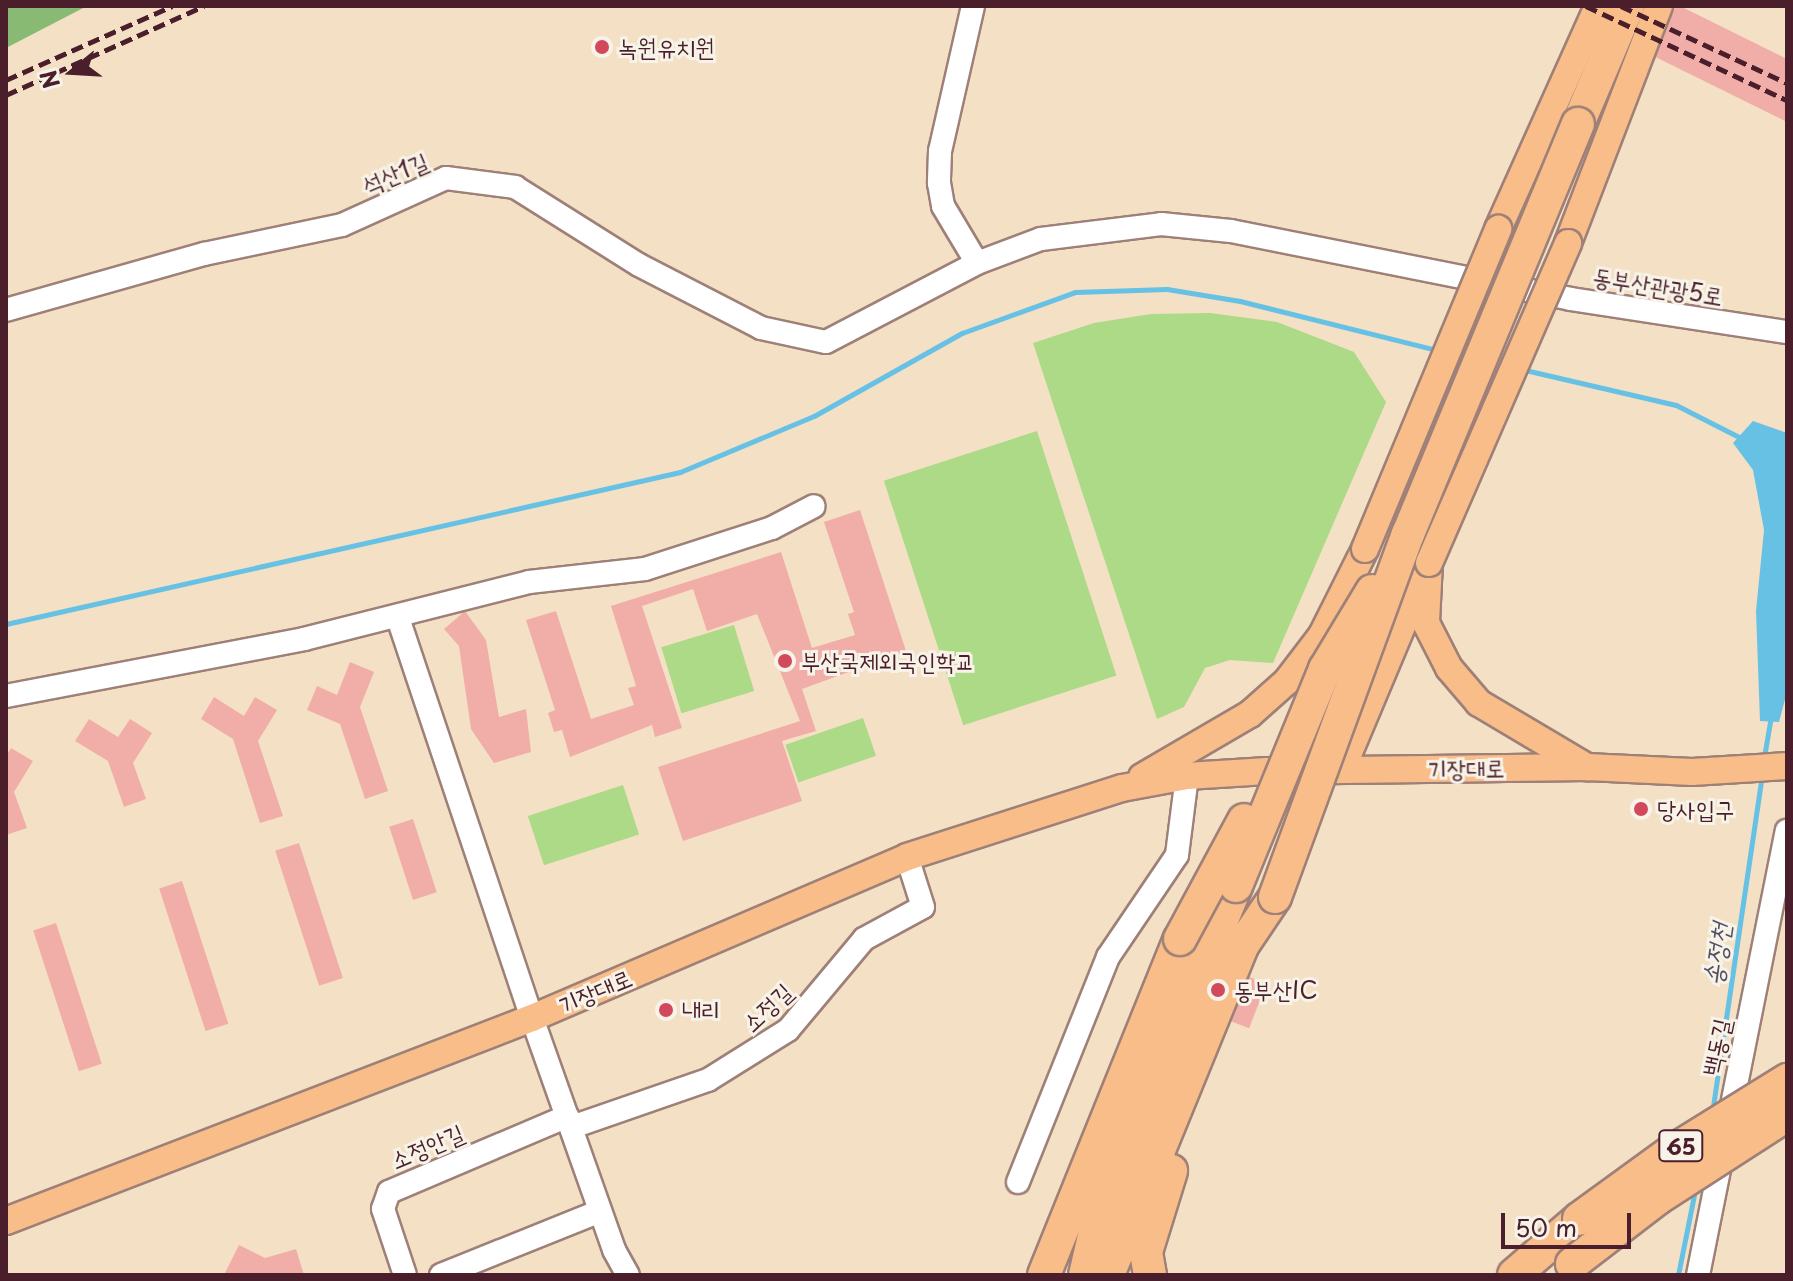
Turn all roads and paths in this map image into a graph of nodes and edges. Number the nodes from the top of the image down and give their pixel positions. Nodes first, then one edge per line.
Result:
1 (973, 6) edge
2 (1598, 6) edge
3 (1628, 6) edge
4 (1659, 6) edge
5 (977, 263) junction
6 (6, 310) edge
7 (1787, 332) edge
8 (826, 342) joint
9 (814, 506) dead end
10 (1408, 534) junction
11 (1365, 549) junction
12 (1429, 563) junction
13 (398, 618) junction
14 (1325, 669) junction
15 (6, 696) edge
16 (1787, 766) edge
17 (1587, 767) junction
18 (1342, 769) junction
19 (1267, 771) junction
20 (1187, 776) junction
21 (1122, 788) junction
22 (1787, 831) edge
23 (907, 857) junction
24 (1275, 897) junction
25 (532, 1018) junction
26 (1787, 1080) edge
27 (1787, 1115) edge
28 (570, 1121) junction
29 (1018, 1182) dead end
30 (600, 1211) junction
31 (6, 1221) edge
32 (1565, 1269) edge
33 (401, 1274) edge
34 (441, 1275) edge
35 (628, 1275) edge
36 (1044, 1275) edge
37 (1085, 1275) edge
38 (1108, 1275) edge
39 (1150, 1275) edge
40 (1514, 1275) edge
41 (1698, 1275) edge

1 - 5 street
2 - 11 main road, bridge
3 - 10 highway, bridge
4 - 12 main road, bridge
5 - 7 street, 동부산관광5로
5 - 8 street, 동부산관광5로
6 - 8 street, 석산1길
9 - 13 street
10 - 14 highway, bridge
10 - 24 highway, bridge
11 - 19 main road
11 - 21 main road
12 - 17 main road
12 - 18 main road
13 - 15 street
13 - 25 street
14 - 36 highway, bridge
14 - 37 highway, bridge
16 - 17 main road, 기장대로
17 - 18 main road, 기장대로
18 - 19 main road, 기장대로
19 - 20 main road, 기장대로
20 - 21 main road, 기장대로
20 - 29 street
21 - 23 main road, 기장대로
22 - 41 street, 백동길
23 - 25 main road, 기장대로
23 - 28 street, 소정길
24 - 38 highway
24 - 39 highway
25 - 28 street
25 - 31 main road, 기장대로
26 - 40 highway, 65, bridge
27 - 32 highway, 65, bridge
28 - 30 street
28 - 33 street, 소정안길
30 - 34 street
30 - 35 street

